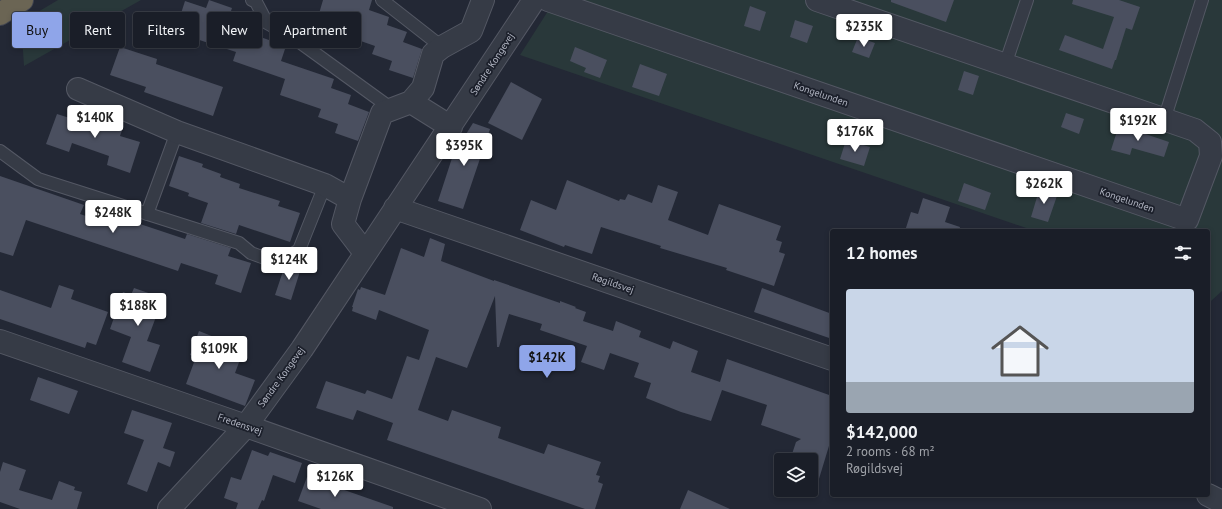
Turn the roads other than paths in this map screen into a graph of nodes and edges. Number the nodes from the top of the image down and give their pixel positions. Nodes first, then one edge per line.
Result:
1 (22, 0) edge
2 (252, 0) edge
3 (382, 0) edge
4 (484, 0) edge
5 (534, 0) edge
6 (548, 0) edge
7 (817, 0) edge
8 (1027, 0) edge
9 (1202, 0) edge
10 (850, 5) edge
11 (0, 14) edge
12 (442, 47) junction
13 (1005, 65) junction
14 (78, 89) dead end
15 (402, 105) junction
16 (1164, 120) junction
17 (451, 127) junction
18 (176, 132) junction
19 (0, 151) edge
20 (325, 185) junction
21 (350, 199) junction
22 (395, 208) junction
23 (147, 214) junction
24 (365, 253) junction
25 (0, 341) edge
26 (830, 358) edge
27 (246, 426) junction
28 (1210, 496) edge
29 (1222, 502) edge
30 (169, 509) edge
31 (480, 509) edge

1 - 11 highway
2 - 15 lane
3 - 12 lane
4 - 12 street
5 - 17 street, Søndre Kongevej
6 - 16 street, Kongelunden
7 - 10 street, Kongelunden
8 - 13 lane
9 - 16 lane
10 - 13 street, Kongelunden
12 - 15 street
13 - 16 street, Kongelunden
14 - 18 street
15 - 17 street
15 - 21 street
17 - 22 street, Søndre Kongevej
18 - 20 street
18 - 23 lane
19 - 23 lane
20 - 21 street
20 - 23 lane
21 - 24 street
22 - 24 street, Søndre Kongevej
22 - 26 street, Røgildsvej
24 - 27 street, Søndre Kongevej
25 - 27 street, Fredensvej
27 - 30 street, Søndre Kongevej
27 - 31 street, Fredensvej
28 - 29 street

